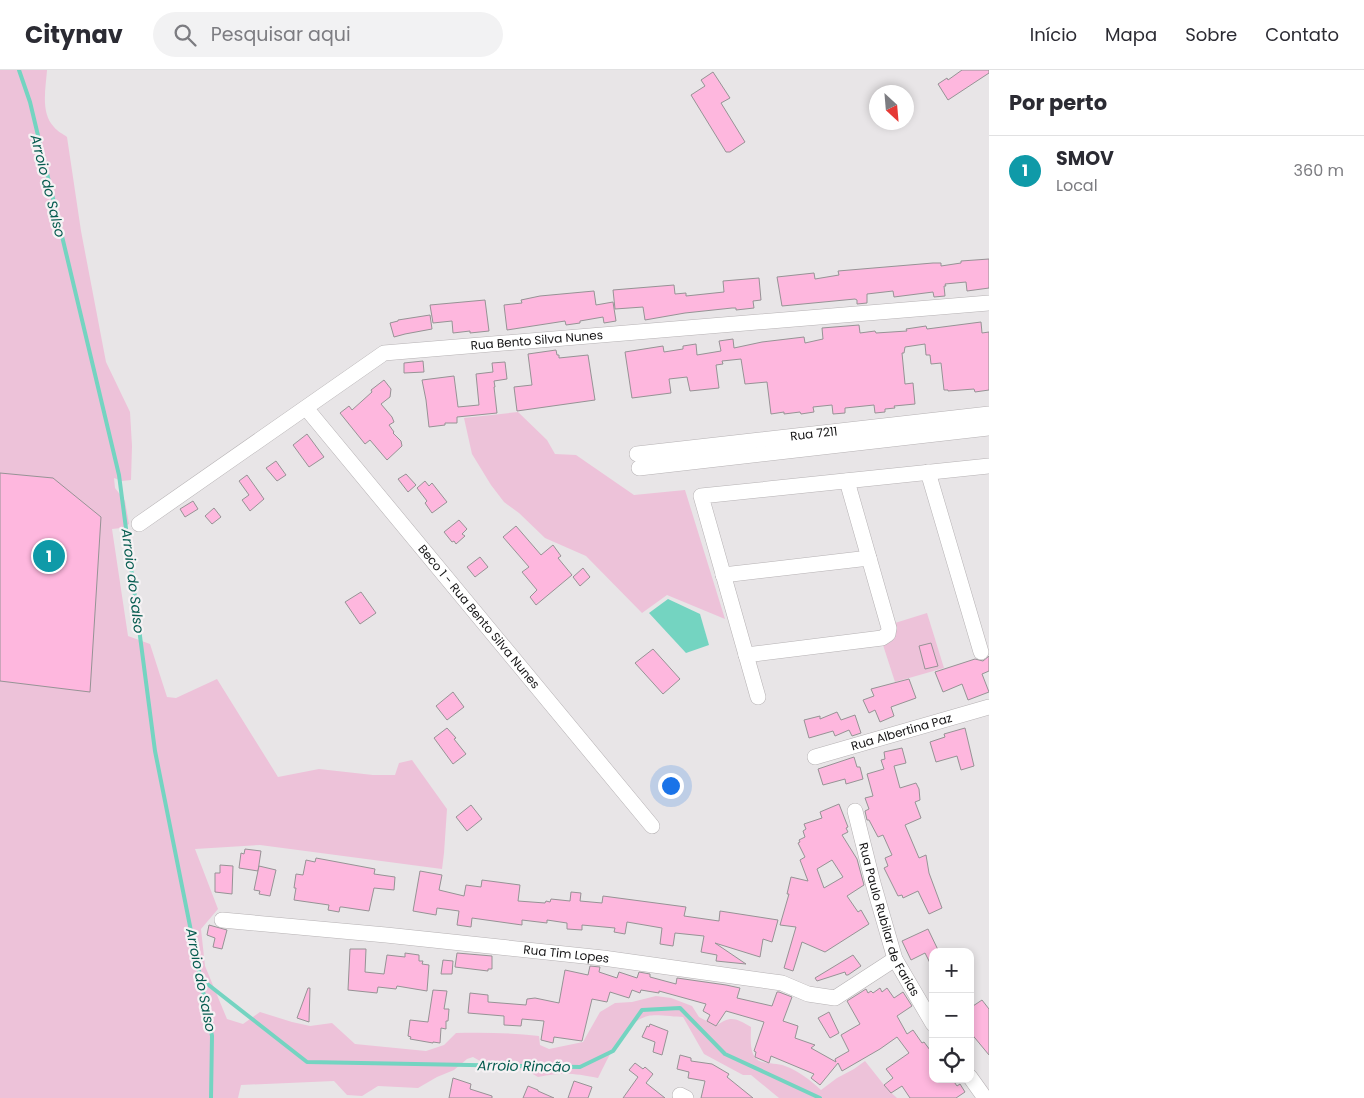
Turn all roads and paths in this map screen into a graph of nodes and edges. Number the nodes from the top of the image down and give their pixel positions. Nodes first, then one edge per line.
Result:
1 (989, 303) edge
2 (306, 408) junction
3 (989, 414) edge
4 (989, 428) edge
5 (989, 466) edge
6 (928, 472) junction
7 (847, 481) junction
8 (139, 524) dead end
9 (869, 558) junction
10 (723, 574) junction
11 (981, 652) dead end
12 (746, 655) junction
13 (758, 697) dead end
14 (989, 707) edge
15 (815, 757) dead end
16 (855, 811) dead end
17 (652, 826) dead end
18 (222, 920) dead end
19 (895, 959) junction
20 (929, 1017) edge
21 (974, 1082) edge
22 (986, 1098) edge

1 - 2 street, Rua Bento Silva Nunes
2 - 8 street, Rua Bento Silva Nunes
2 - 17 street, Beco 1 - Rua Bento Silva Nunes
3 - 4 street, Rua 7211
5 - 6 street
6 - 7 street
6 - 11 street
7 - 9 street
7 - 10 street
9 - 10 street
9 - 12 street
10 - 12 street
12 - 13 street
14 - 15 street, Rua Albertina Paz
16 - 19 street, Rua Paulo Rubilar de Farias
18 - 19 street, Rua Tim Lopes
19 - 20 street, Rua Paulo Rubilar de Farias
21 - 22 street

